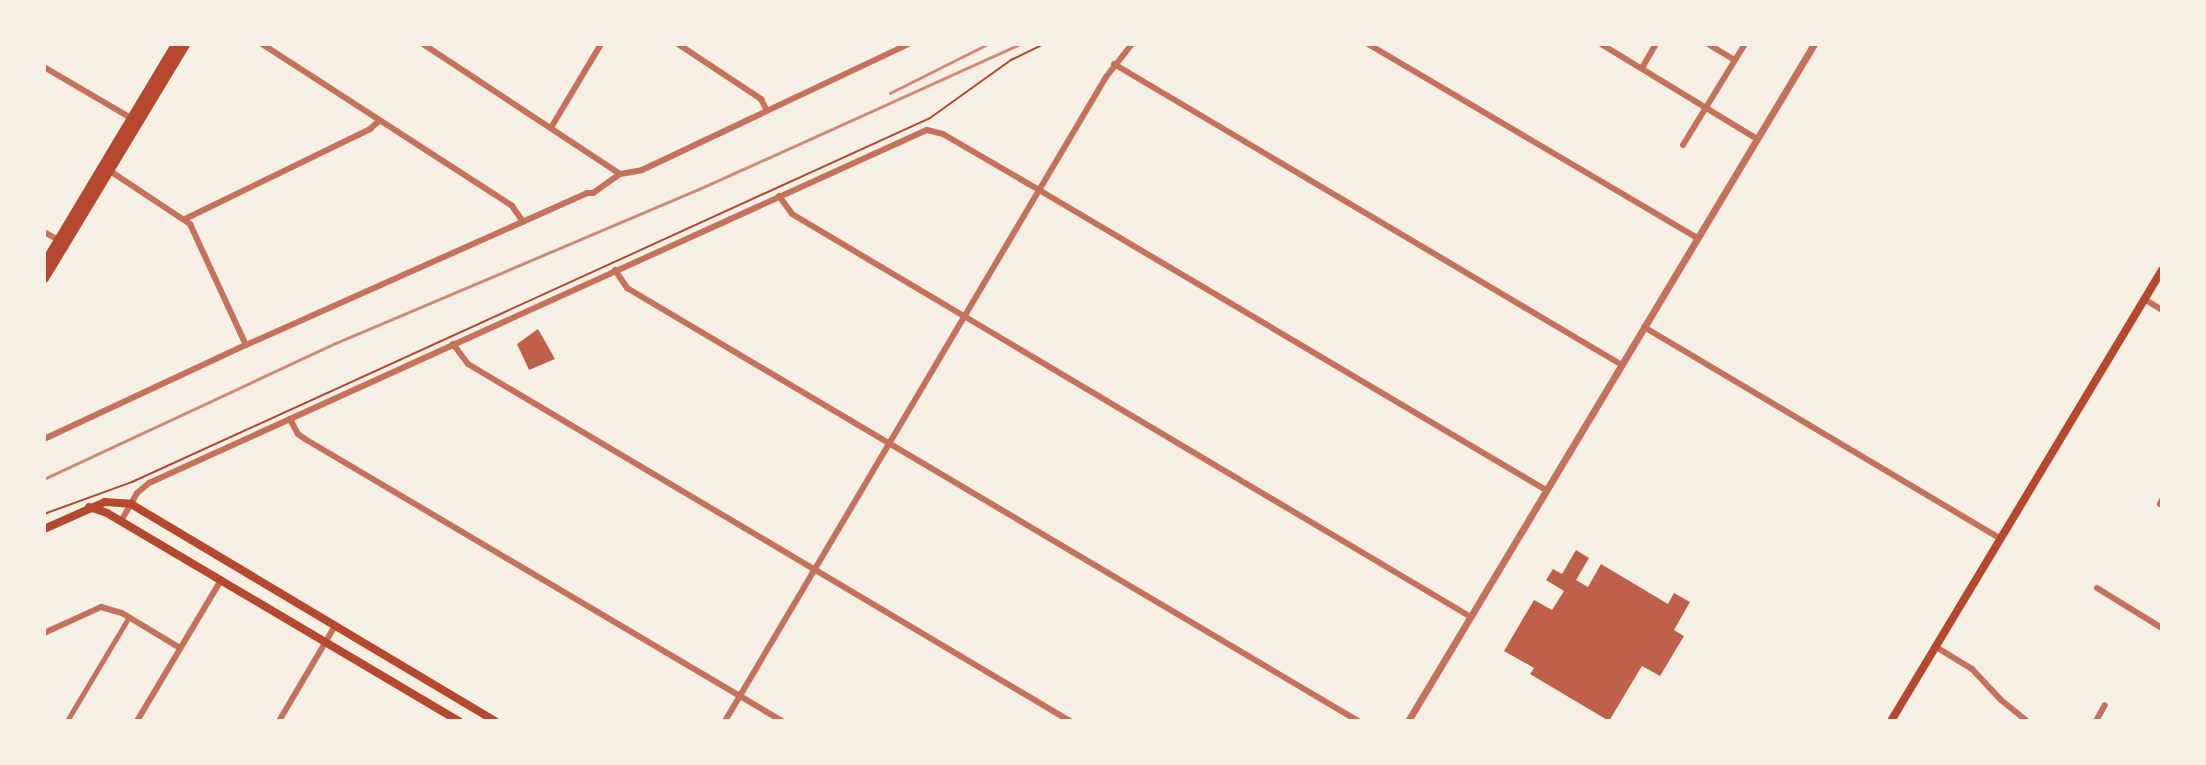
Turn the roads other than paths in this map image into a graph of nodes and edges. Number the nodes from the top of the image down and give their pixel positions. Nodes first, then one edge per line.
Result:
1 (262, 44) edge
2 (423, 44) edge
3 (601, 44) edge
4 (678, 44) edge
5 (908, 44) edge
6 (1132, 44) edge
7 (1368, 44) edge
8 (1601, 44) edge
9 (1656, 44) edge
10 (1708, 44) edge
11 (1745, 44) edge
12 (1811, 45) edge
13 (175, 46) edge
14 (1735, 60) junction
15 (1114, 64) junction
16 (44, 67) edge
17 (1642, 68) junction
18 (1706, 107) junction
19 (767, 111) junction
20 (131, 118) junction
21 (380, 120) junction
22 (552, 126) junction
23 (1757, 138) junction
24 (1683, 145) dead end
25 (106, 168) junction
26 (620, 174) junction
27 (1039, 190) junction
28 (779, 196) junction
29 (185, 219) junction
30 (523, 222) junction
31 (44, 232) edge
32 (1697, 239) junction
33 (61, 242) junction
34 (44, 263) edge
35 (615, 270) junction
36 (2162, 270) edge
37 (44, 278) edge
38 (2144, 299) junction
39 (2162, 310) edge
40 (964, 317) junction
41 (1644, 327) junction
42 (453, 344) junction
43 (246, 345) junction
44 (1622, 365) junction
45 (290, 419) junction
46 (44, 439) edge
47 (889, 443) junction
48 (1546, 490) junction
49 (131, 504) junction
50 (89, 507) junction
51 (121, 522) junction
52 (44, 529) edge
53 (2001, 539) junction
54 (814, 569) junction
55 (221, 580) junction
56 (2096, 587) dead end
57 (273, 589) junction
58 (264, 605) junction
59 (129, 617) junction
60 (1471, 617) junction
61 (335, 626) junction
62 (2162, 628) edge
63 (44, 633) edge
64 (326, 642) junction
65 (1936, 647) junction
66 (180, 648) junction
67 (740, 696) junction
68 (2105, 705) dead end
69 (490, 720) edge
70 (67, 721) edge
71 (137, 721) edge
72 (279, 721) edge
73 (460, 721) edge
74 (725, 721) edge
75 (782, 721) edge
76 (1070, 721) edge
77 (1358, 721) edge
78 (1408, 721) edge
79 (1891, 721) edge
80 (2027, 721) edge
81 (2096, 721) edge

1 - 21 street
2 - 22 street
3 - 22 street
4 - 19 street
5 - 19 street
6 - 15 street
7 - 32 street
8 - 17 street
9 - 17 street
10 - 14 street
11 - 14 street
12 - 23 street
13 - 20 main road
13 - 25 main road
14 - 18 street
15 - 27 street
15 - 44 street
16 - 20 street
17 - 18 street
18 - 23 street
18 - 24 street
19 - 26 street
20 - 25 main road
21 - 29 street
21 - 30 street
22 - 26 street
23 - 32 street
25 - 29 street
25 - 33 main road
26 - 30 street
27 - 28 street
27 - 40 street
27 - 48 street
28 - 35 street
28 - 40 street
29 - 43 street
30 - 43 street
31 - 33 street
32 - 41 street
33 - 34 main road
33 - 37 main road
35 - 42 street
35 - 47 street
36 - 38 main road
38 - 39 street
38 - 53 main road
40 - 47 street
40 - 60 street
41 - 44 street
41 - 53 street
42 - 45 street
42 - 54 street
43 - 46 street
44 - 48 street
45 - 49 street
45 - 67 street
47 - 54 street
47 - 77 street
48 - 60 street
49 - 50 main road
49 - 51 street
49 - 57 main road
50 - 51 main road
50 - 52 main road
51 - 55 main road
53 - 65 main road
54 - 67 street
54 - 76 street
55 - 58 main road
55 - 66 street
56 - 62 street
57 - 58 main road
57 - 61 main road
58 - 64 main road
59 - 63 street
59 - 66 street
59 - 70 street
60 - 78 street
61 - 64 street
61 - 69 main road
64 - 72 street
64 - 73 main road
65 - 79 main road
65 - 80 street
66 - 71 street
67 - 74 street
67 - 75 street
68 - 81 street

